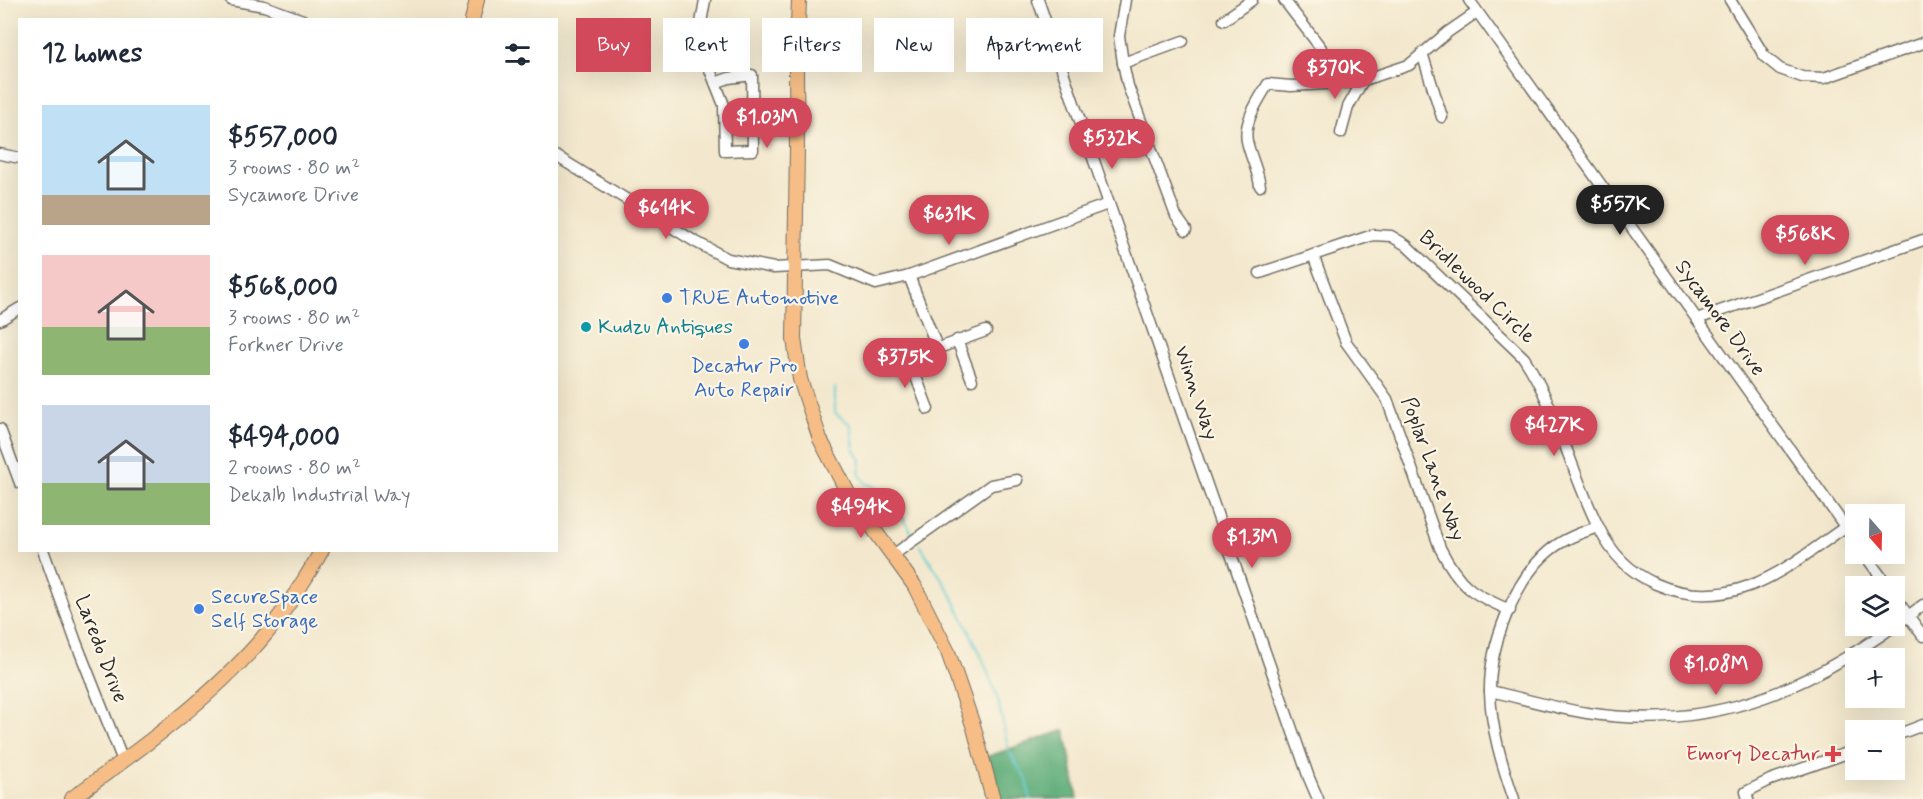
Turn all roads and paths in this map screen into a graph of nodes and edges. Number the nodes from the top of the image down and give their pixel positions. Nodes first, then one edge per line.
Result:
1 (231, 0) edge
2 (477, 0) edge
3 (705, 0) edge
4 (799, 0) edge
5 (1038, 0) edge
6 (1125, 0) edge
7 (1252, 0) edge
8 (1284, 0) edge
9 (1469, 0) edge
10 (1730, 0) edge
11 (1477, 12) junction
12 (297, 18) edge
13 (472, 18) edge
14 (1224, 20) dead end
15 (1183, 41) dead end
16 (1923, 43) edge
17 (1321, 48) dead end
18 (1422, 53) junction
19 (1123, 63) junction
20 (1363, 81) junction
21 (715, 83) junction
22 (1442, 117) dead end
23 (1341, 133) dead end
24 (0, 154) edge
25 (558, 157) edge
26 (18, 158) edge
27 (1260, 186) dead end
28 (1108, 204) junction
29 (1186, 230) dead end
30 (1923, 240) edge
31 (1313, 255) junction
32 (794, 266) junction
33 (1260, 273) dead end
34 (909, 276) junction
35 (18, 309) edge
36 (1697, 319) junction
37 (0, 320) edge
38 (986, 331) dead end
39 (957, 340) junction
40 (937, 347) junction
41 (909, 358) junction
42 (889, 366) dead end
43 (972, 380) dead end
44 (928, 409) dead end
45 (0, 429) edge
46 (18, 478) edge
47 (1017, 480) dead end
48 (1598, 526) junction
49 (1845, 527) joint
50 (45, 552) edge
51 (321, 552) edge
52 (893, 555) junction
53 (1923, 605) edge
54 (1510, 610) junction
55 (1905, 611) edge
56 (1909, 616) junction
57 (1923, 636) edge
58 (1490, 691) junction
59 (1923, 725) edge
60 (1905, 732) edge
61 (1845, 754) edge
62 (123, 761) junction
63 (1747, 796) edge
64 (71, 799) edge
65 (993, 799) edge
66 (1318, 799) edge
67 (1514, 799) edge

1 - 12 street
2 - 13 main road
3 - 21 street
4 - 32 main road
5 - 28 street, Winn Way
6 - 19 street
7 - 14 street
8 - 17 street
9 - 11 street, Sycamore Drive
10 - 16 street
11 - 18 street
11 - 36 street, Sycamore Drive
15 - 19 street
18 - 20 street
18 - 22 street
19 - 29 street
20 - 23 street
20 - 27 street
21 - 21 street
24 - 26 street
25 - 32 street
28 - 34 street
28 - 66 street, Winn Way
30 - 36 street
31 - 33 street, Bridlewood Circle
31 - 48 street, Bridlewood Circle
31 - 54 street, Poplar Lane Way
32 - 34 street
32 - 52 main road
34 - 40 street
35 - 37 street
36 - 49 street, Sycamore Drive
38 - 39 street
39 - 40 street
39 - 43 street
40 - 41 street
41 - 42 street
41 - 44 street
45 - 46 street
47 - 52 street
48 - 49 street, Bridlewood Circle
48 - 54 street
50 - 62 street, Laredo Drive
51 - 62 main road
52 - 65 main road
53 - 56 street
54 - 58 street
55 - 56 street
56 - 57 street
56 - 58 street
58 - 67 street
59 - 60 street
61 - 63 street
62 - 64 main road

